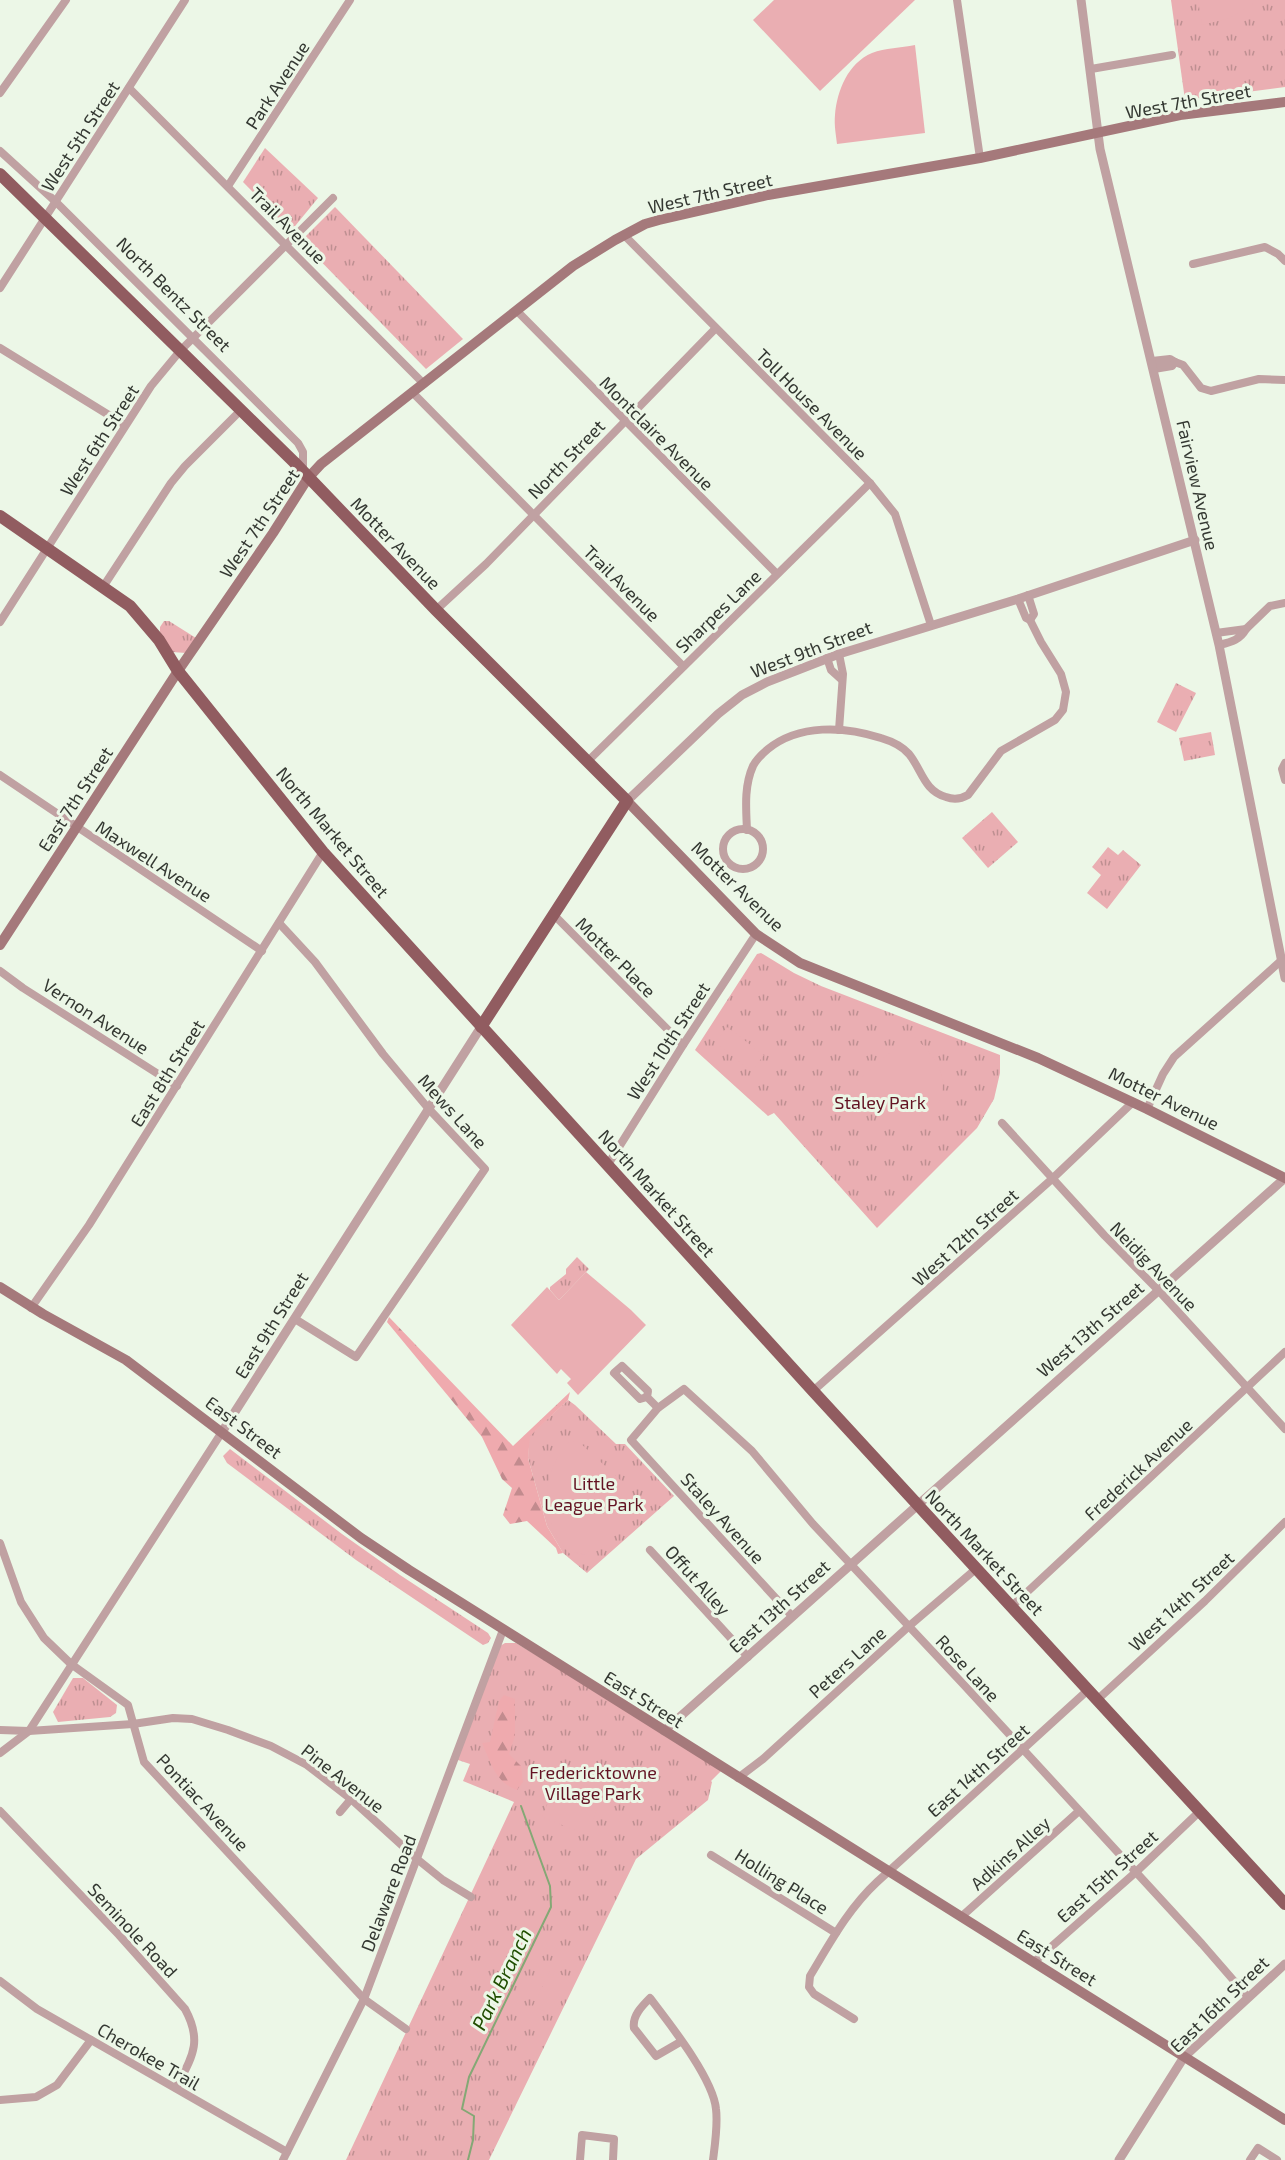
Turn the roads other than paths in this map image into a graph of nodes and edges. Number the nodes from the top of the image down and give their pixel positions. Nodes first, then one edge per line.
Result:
1 (66, 0) edge
2 (185, 0) edge
3 (350, 0) edge
4 (957, 0) edge
5 (1081, 0) edge
6 (1172, 55) dead end
7 (1091, 69) junction
8 (129, 88) junction
9 (0, 93) edge
10 (1285, 102) edge
11 (1097, 134) junction
12 (0, 151) edge
13 (980, 158) junction
14 (0, 174) edge
15 (228, 186) junction
16 (333, 198) dead end
17 (56, 202) junction
18 (45, 218) junction
19 (624, 235) junction
20 (287, 245) junction
21 (1285, 261) edge
22 (1193, 264) dead end
23 (0, 288) edge
24 (517, 311) junction
25 (715, 329) junction
26 (193, 339) junction
27 (0, 348) edge
28 (180, 351) junction
29 (1153, 365) junction
30 (1285, 380) edge
31 (424, 384) junction
32 (412, 393) junction
33 (240, 411) junction
34 (624, 421) junction
35 (125, 425) junction
36 (305, 475) junction
37 (870, 483) junction
38 (533, 514) junction
39 (0, 516) edge
40 (1195, 540) junction
41 (48, 548) junction
42 (777, 574) junction
43 (103, 587) junction
44 (1028, 595) junction
45 (1018, 599) junction
46 (1285, 603) edge
47 (436, 610) junction
48 (1030, 620) junction
49 (0, 622) edge
50 (931, 625) junction
51 (1246, 628) junction
52 (1216, 633) junction
53 (1219, 645) junction
54 (839, 654) junction
55 (827, 658) junction
56 (683, 666) junction
57 (178, 671) junction
58 (842, 679) junction
59 (839, 730) junction
60 (588, 761) junction
61 (1285, 763) edge
62 (0, 776) edge
63 (1285, 780) edge
64 (627, 801) junction
65 (76, 828) junction
66 (747, 830) junction
67 (323, 852) junction
68 (554, 915) junction
69 (279, 923) junction
70 (756, 934) junction
71 (0, 945) edge
72 (262, 951) junction
73 (1283, 959) edge
74 (0, 970) edge
75 (1285, 978) edge
76 (481, 1027) junction
77 (683, 1045) junction
78 (177, 1086) junction
79 (1133, 1102) junction
80 (428, 1108) junction
81 (1147, 1109) junction
82 (1002, 1123) dead end
83 (607, 1166) junction
84 (1285, 1178) edge
85 (1052, 1179) junction
86 (0, 1287) edge
87 (1159, 1291) junction
88 (31, 1308) junction
89 (295, 1319) junction
90 (1285, 1352) edge
91 (1247, 1387) junction
92 (813, 1391) junction
93 (647, 1396) junction
94 (658, 1408) junction
95 (1285, 1429) edge
96 (222, 1432) junction
97 (917, 1505) junction
98 (1285, 1522) edge
99 (0, 1543) edge
100 (650, 1550) dead end
101 (851, 1564) junction
102 (977, 1568) junction
103 (1011, 1607) junction
104 (792, 1616) junction
105 (908, 1627) junction
106 (503, 1630) junction
107 (748, 1657) junction
108 (71, 1664) junction
109 (1088, 1690) junction
110 (1097, 1700) junction
111 (133, 1724) junction
112 (0, 1730) edge
113 (29, 1731) junction
114 (664, 1731) junction
115 (1023, 1749) junction
116 (0, 1753) edge
117 (738, 1778) junction
118 (351, 1799) junction
119 (0, 1811) edge
120 (1079, 1811) junction
121 (340, 1812) dead end
122 (1199, 1812) junction
123 (711, 1855) dead end
124 (417, 1859) junction
125 (888, 1872) junction
126 (1136, 1872) junction
127 (471, 1897) dead end
128 (1285, 1904) edge
129 (961, 1917) junction
130 (836, 1933) junction
131 (1034, 1962) junction
132 (1285, 1964) edge
133 (0, 1981) edge
134 (1248, 1996) junction
135 (364, 2000) junction
136 (854, 2019) dead end
137 (406, 2029) dead end
138 (91, 2040) junction
139 (682, 2041) junction
140 (1184, 2057) junction
141 (176, 2088) junction
142 (0, 2100) edge
143 (1285, 2120) edge
144 (285, 2156) edge
145 (580, 2160) edge
146 (613, 2160) edge
147 (713, 2160) edge
148 (1119, 2160) edge
149 (1250, 2160) edge
150 (1277, 2160) edge

1 - 9 street
2 - 8 street, West 5th Street
3 - 15 street, Park Avenue
4 - 13 street
5 - 7 street, Fairview Avenue
6 - 7 street
7 - 11 street, Fairview Avenue
8 - 15 street, Trail Avenue
8 - 17 street, West 5th Street
10 - 11 main road, West 7th Street
11 - 13 main road, West 7th Street
11 - 29 street, Fairview Avenue
12 - 17 street, North Bentz Street
13 - 19 main road, West 7th Street
14 - 18 main road, North Bentz Street
15 - 20 street, Trail Avenue
16 - 20 street, West 6th Street
17 - 18 street, West 5th Street
17 - 26 street, North Bentz Street
18 - 23 street, West 5th Street
18 - 28 main road, North Bentz Street
19 - 24 main road, West 7th Street
19 - 25 street, Toll House Avenue
20 - 26 street, West 6th Street
20 - 31 street, Trail Avenue
21 - 22 street
24 - 31 main road, West 7th Street
24 - 34 street, Montclaire Avenue
25 - 34 street, North Street
25 - 37 street, Toll House Avenue
26 - 28 street, West 6th Street
26 - 36 street, North Bentz Street
27 - 35 street
28 - 33 main road, North Bentz Street
28 - 35 street, West 6th Street
29 - 30 street
29 - 40 street, Fairview Avenue
31 - 32 main road, West 7th Street
32 - 36 main road, West 7th Street
32 - 38 street, Trail Avenue
33 - 36 main road, North Bentz Street
33 - 43 street
34 - 38 street, North Street
34 - 42 street, Montclaire Avenue
35 - 41 street, West 6th Street
36 - 47 main road, Motter Avenue
36 - 57 main road, West 7th Street
37 - 42 street, Sharpes Lane
37 - 50 street, Toll House Avenue
38 - 47 street, North Street
38 - 56 street, Trail Avenue
39 - 41 main road, North Market Street
40 - 44 street, West 9th Street
40 - 52 street, Fairview Avenue
41 - 43 main road, North Market Street
41 - 49 street, West 6th Street
42 - 56 street, Sharpes Lane
43 - 57 main road, North Market Street
44 - 45 street, West 9th Street
44 - 48 street
45 - 48 street
45 - 50 street, West 9th Street
46 - 51 street
47 - 60 main road, Motter Avenue
48 - 59 street
50 - 54 street, West 9th Street
51 - 52 street
51 - 53 street
52 - 53 street, Fairview Avenue
53 - 73 street, Fairview Avenue
54 - 55 street, West 9th Street
54 - 58 street
55 - 58 street
55 - 64 street, West 9th Street
56 - 60 street, Sharpes Lane
57 - 65 main road, East 7th Street
57 - 67 main road, North Market Street
58 - 59 street
59 - 66 street
60 - 64 main road, Motter Avenue
61 - 63 street
62 - 65 street, Maxwell Avenue
64 - 68 main road, West 9th Street
64 - 70 main road, Motter Avenue
65 - 71 main road, East 7th Street
65 - 72 street, Maxwell Avenue
66 - 66 street
67 - 69 street, East 8th Street
67 - 76 main road, North Market Street
68 - 76 main road, West 9th Street
68 - 77 street, Motter Place
69 - 72 street, East 8th Street
69 - 80 street, Mews Lane
70 - 77 street, West 10th Street
70 - 79 main road, Motter Avenue
72 - 78 street, East 8th Street
73 - 75 street, Fairview Avenue
73 - 81 street
74 - 78 street, Vernon Avenue
76 - 80 street, East 9th Street
76 - 83 main road, North Market Street
77 - 83 street, West 10th Street
78 - 88 street, East 8th Street
79 - 81 main road, Motter Avenue
79 - 85 street, West 12th Street
80 - 89 street, East 9th Street
80 - 89 street, Mews Lane
81 - 84 main road, Motter Avenue
82 - 85 street, Neidig Avenue
83 - 92 main road, North Market Street
84 - 87 street, West 13th Street
85 - 87 street, Neidig Avenue
85 - 92 street, West 12th Street
86 - 88 main road, East Street
87 - 91 street, Neidig Avenue
87 - 97 street, West 13th Street
88 - 96 main road, East Street
89 - 96 street, East 9th Street
90 - 91 street, Frederick Avenue
91 - 95 street, Neidig Avenue
91 - 103 street, Frederick Avenue
92 - 97 main road, North Market Street
93 - 93 street
93 - 94 street
94 - 101 street, Rose Lane
94 - 104 street, Staley Avenue
96 - 106 main road, East Street
96 - 108 street, East 9th Street
97 - 101 street, East 13th Street
97 - 102 main road, North Market Street
98 - 110 street, West 14th Street
99 - 108 street, Pontiac Avenue
100 - 107 street, Offut Alley
101 - 104 street, East 13th Street
101 - 105 street, Rose Lane
102 - 103 main road, North Market Street
102 - 105 street, Peters Lane
103 - 109 main road, North Market Street
104 - 107 street, East 13th Street
105 - 115 street, Rose Lane
105 - 117 street, Peters Lane
106 - 114 main road, East Street
106 - 124 street, Delaware Road
107 - 114 street, East 13th Street
108 - 111 street, Pontiac Avenue
108 - 113 street, East 9th Street
109 - 110 main road, North Market Street
109 - 115 street, East 14th Street
110 - 122 main road, North Market Street
111 - 113 street, Pine Avenue
111 - 118 street, Pine Avenue
111 - 135 street, Pontiac Avenue
112 - 113 street, Pine Avenue
113 - 116 street, East 9th Street
114 - 117 main road, East Street
115 - 120 street, Rose Lane
115 - 125 street, East 14th Street
117 - 125 main road, East Street
118 - 121 street
118 - 124 street, Pine Avenue
119 - 141 street, Seminole Road
120 - 126 street, Rose Lane
120 - 129 street, Adkins Alley
122 - 126 street, East 15th Street
122 - 128 main road, North Market Street
123 - 130 street, Holling Place
124 - 127 street, Pine Avenue
124 - 135 street, Delaware Road
125 - 129 main road, East Street
125 - 130 street, East 14th Street
126 - 131 street, East 15th Street
126 - 134 street, Rose Lane
129 - 131 main road, East Street
130 - 136 street, East 14th Street
131 - 140 main road, East Street
132 - 134 street, East 16th Street
133 - 138 street, Cherokee Trail
134 - 140 street, East 16th Street
135 - 137 street, Pontiac Avenue
135 - 144 street, Delaware Road
138 - 141 street, Cherokee Trail
138 - 142 street
139 - 139 street
139 - 147 street
140 - 143 main road, East Street
140 - 148 street, East 16th Street
141 - 144 street, Cherokee Trail
145 - 146 street
149 - 150 street

